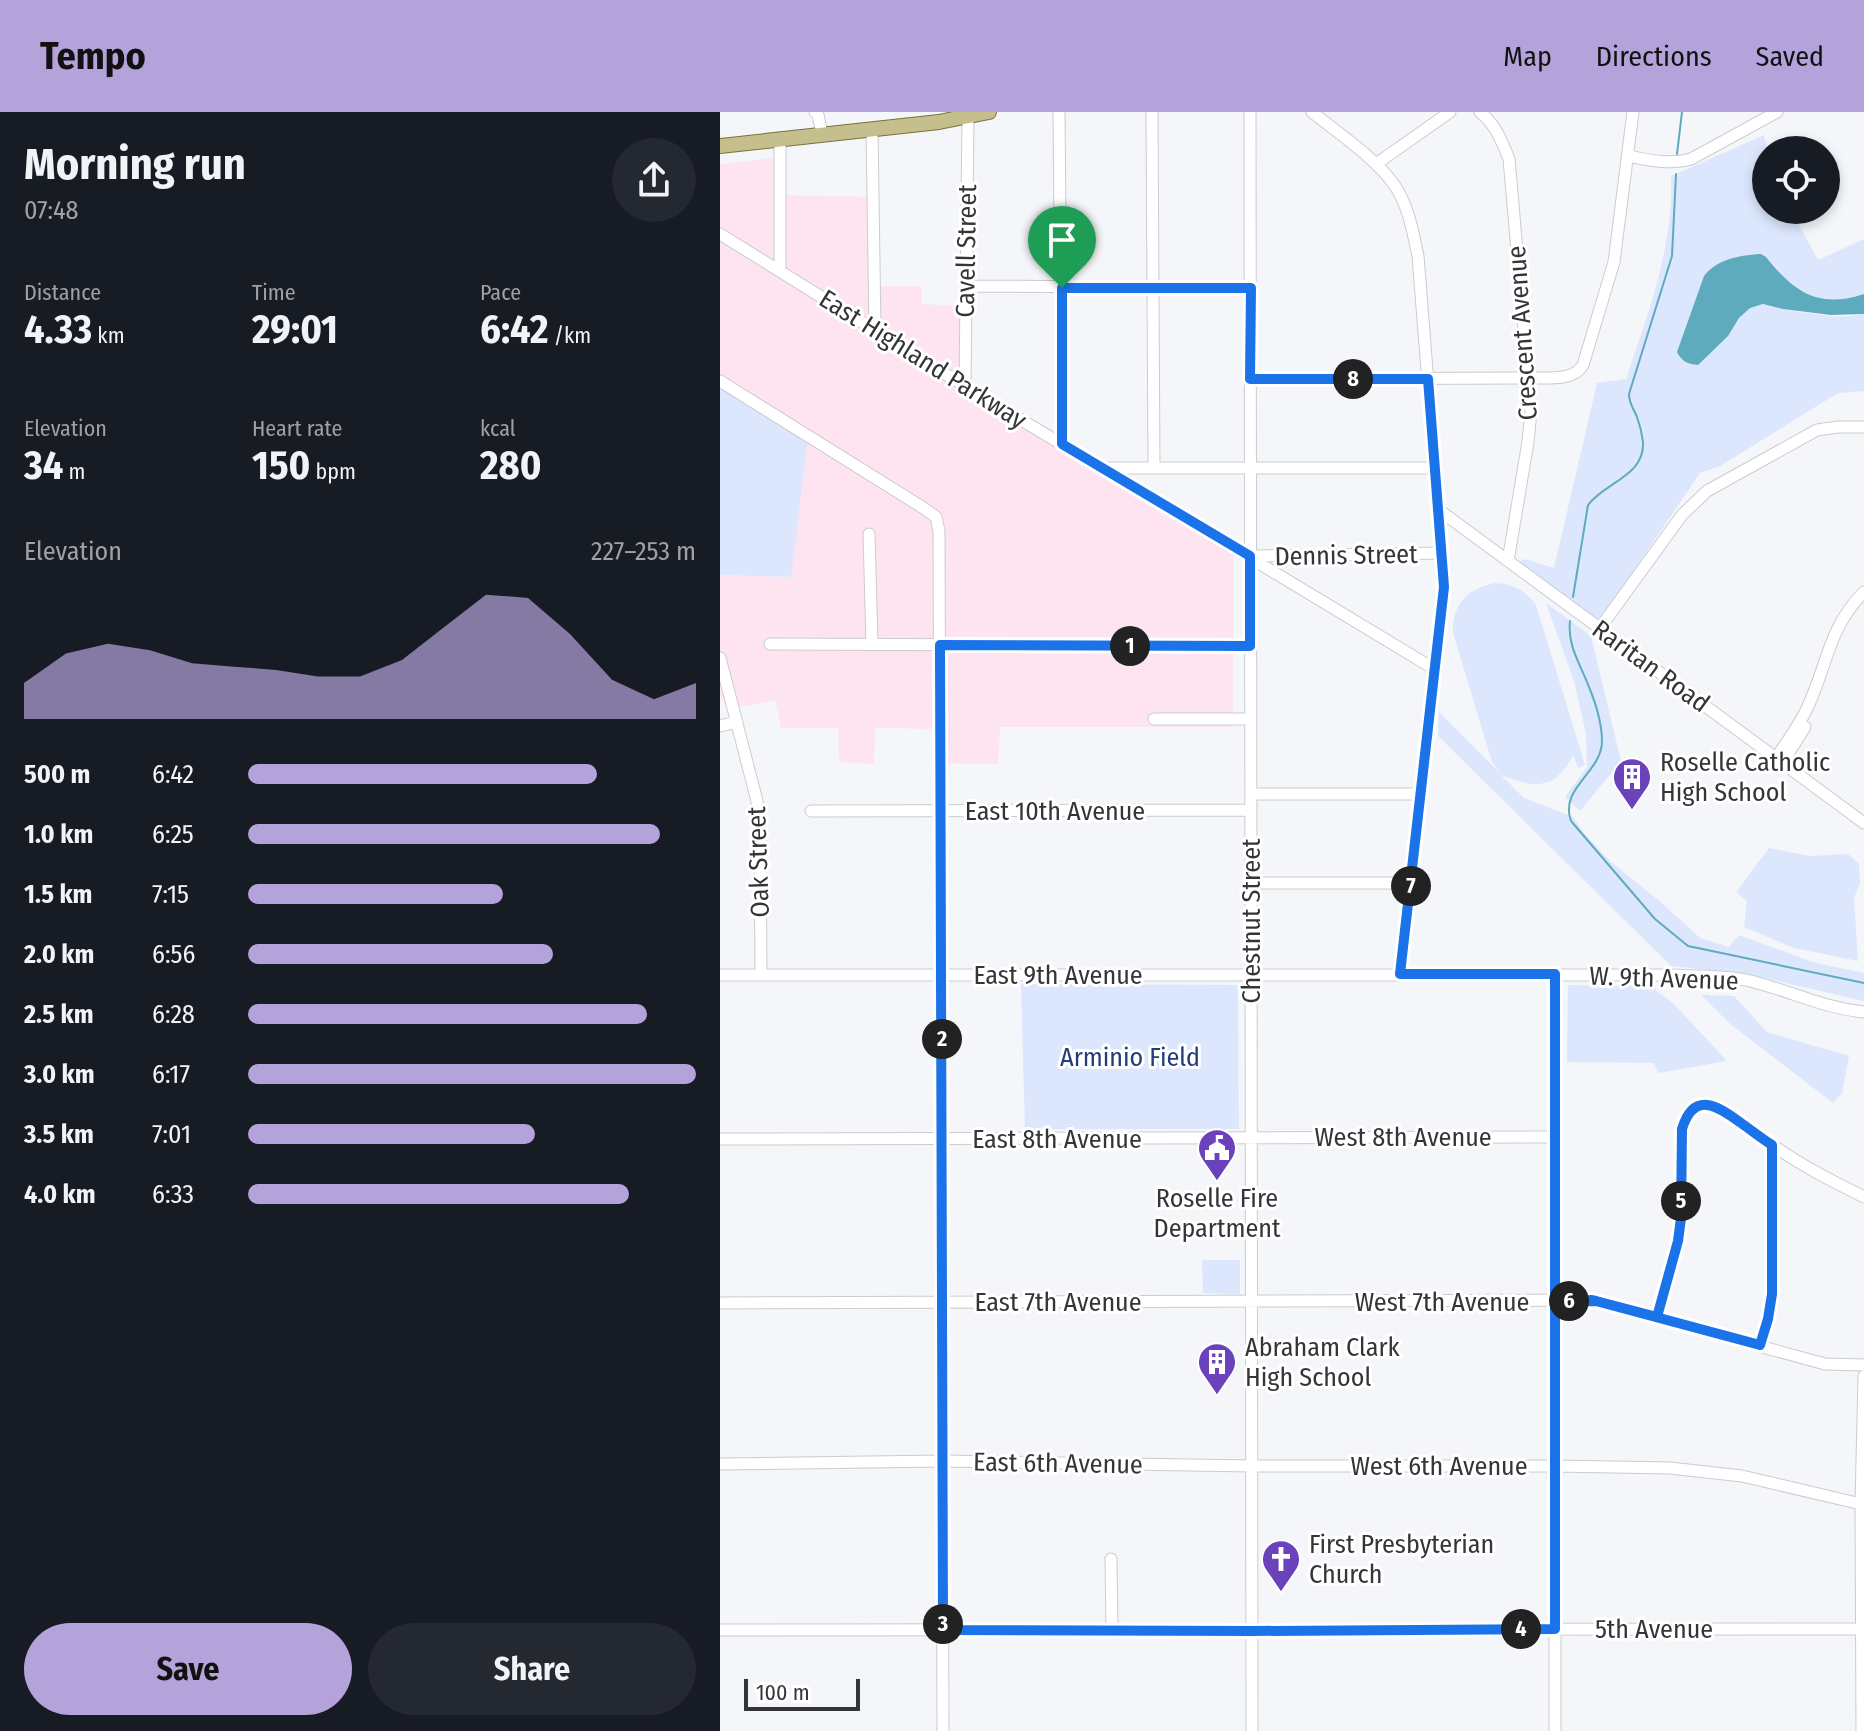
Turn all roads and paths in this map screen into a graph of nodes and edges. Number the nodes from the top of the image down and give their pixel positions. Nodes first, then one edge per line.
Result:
1 (815, 112) edge
2 (989, 112) edge
3 (1059, 112) edge
4 (1152, 112) edge
5 (1250, 112) edge
6 (1312, 112) edge
7 (1450, 112) edge
8 (1480, 112) edge
9 (1633, 112) edge
10 (1777, 112) edge
11 (968, 116) junction
12 (1762, 116) edge
13 (872, 129) junction
14 (822, 134) junction
15 (780, 139) junction
16 (720, 146) edge
17 (1628, 156) junction
18 (1376, 164) junction
19 (720, 234) edge
20 (780, 271) junction
21 (966, 286) junction
22 (1062, 288) junction
23 (1153, 288) junction
24 (1251, 288) junction
25 (875, 330) junction
26 (1528, 378) junction
27 (1250, 379) junction
28 (1428, 379) junction
29 (720, 381) edge
30 (965, 386) junction
31 (1864, 427) edge
32 (1062, 444) junction
33 (1101, 468) junction
34 (1154, 468) junction
35 (1251, 468) junction
36 (1435, 468) junction
37 (1439, 510) junction
38 (869, 534) dead end
39 (1442, 553) junction
40 (1250, 556) junction
41 (1508, 561) junction
42 (1864, 592) edge
43 (1864, 603) edge
44 (1600, 628) junction
45 (770, 644) dead end
46 (872, 644) junction
47 (940, 645) junction
48 (1250, 646) junction
49 (720, 658) edge
50 (1436, 670) junction
51 (1154, 719) dead end
52 (1250, 719) junction
53 (737, 722) junction
54 (720, 726) edge
55 (1779, 760) junction
56 (1252, 794) junction
57 (1421, 794) junction
58 (1251, 810) junction
59 (811, 811) dead end
60 (941, 811) junction
61 (1864, 823) edge
62 (1252, 883) junction
63 (1411, 883) junction
64 (1400, 974) junction
65 (1555, 974) junction
66 (720, 975) edge
67 (761, 975) junction
68 (942, 975) junction
69 (1252, 975) junction
70 (1864, 1012) edge
71 (1555, 1137) junction
72 (1250, 1138) junction
73 (720, 1139) edge
74 (942, 1139) junction
75 (1772, 1145) junction
76 (1864, 1197) edge
77 (1555, 1302) junction
78 (720, 1303) edge
79 (942, 1303) junction
80 (1252, 1303) junction
81 (1657, 1317) junction
82 (1760, 1345) junction
83 (1864, 1365) edge
84 (1864, 1376) edge
85 (1863, 1426) edge
86 (942, 1461) junction
87 (720, 1464) edge
88 (1253, 1466) junction
89 (1555, 1466) junction
90 (1861, 1504) junction
91 (1111, 1559) dead end
92 (1555, 1629) junction
93 (1864, 1629) edge
94 (720, 1630) edge
95 (943, 1630) junction
96 (1112, 1630) junction
97 (1253, 1631) junction
98 (943, 1731) edge
99 (1252, 1731) edge
100 (1555, 1731) edge
101 (1862, 1731) edge

1 - 14 street
2 - 11 main road
3 - 22 street
4 - 23 street
5 - 24 street, Chestnut Street
6 - 18 street
7 - 18 street
8 - 26 street, Crescent Avenue
9 - 17 street
10 - 12 street
11 - 13 main road
11 - 21 street, Cavell Street
12 - 17 street
13 - 14 main road
13 - 25 street
14 - 15 main road
15 - 16 main road
15 - 20 street
17 - 26 street
18 - 28 street
19 - 20 street, East Highland Parkway
20 - 25 street, East Highland Parkway
21 - 22 street
21 - 30 street, Cavell Street
22 - 23 street
22 - 32 street
23 - 24 street
23 - 34 street
24 - 27 street, Chestnut Street
25 - 30 street, East Highland Parkway
26 - 28 street
26 - 41 street, Crescent Avenue
27 - 28 street
27 - 35 street, Chestnut Street
28 - 36 street
29 - 47 street
30 - 32 street, East Highland Parkway
31 - 44 street
32 - 33 street, East Highland Parkway
33 - 34 street
33 - 40 street, East Highland Parkway
34 - 35 street
35 - 36 street
35 - 40 street, Chestnut Street
36 - 37 street
37 - 39 street
37 - 41 street, Raritan Road
38 - 46 street
39 - 40 street, Dennis Street
39 - 50 street
40 - 48 street, Chestnut Street
40 - 50 street, East Highland Parkway
41 - 44 street, Raritan Road
42 - 55 street
43 - 55 street
44 - 55 street, Raritan Road
45 - 46 street
46 - 47 street
47 - 48 street
47 - 60 street
48 - 52 street, Chestnut Street
49 - 53 street, Oak Street
50 - 57 street
51 - 52 street
52 - 56 street, Chestnut Street
53 - 54 street
53 - 67 street, Oak Street
55 - 61 street, Raritan Road
56 - 57 street
56 - 58 street, Chestnut Street
57 - 63 street
58 - 60 street, East 10th Avenue
58 - 62 street, Chestnut Street
59 - 60 street, East 10th Avenue
60 - 68 street
62 - 63 street
62 - 69 street, Chestnut Street
63 - 64 street
64 - 65 street, W. 9th Avenue
64 - 69 street, East 9th Avenue
65 - 70 street, W. 9th Avenue
65 - 71 street
66 - 67 street, East 9th Avenue
67 - 68 street, East 9th Avenue
68 - 69 street, East 9th Avenue
68 - 74 street
69 - 72 street, Chestnut Street
71 - 72 street, West 8th Avenue
71 - 77 street
72 - 74 street, East 8th Avenue
72 - 80 street, Chestnut Street
73 - 74 street, East 8th Avenue
74 - 79 street
75 - 76 street
75 - 81 street
75 - 82 street
77 - 80 street, West 7th Avenue
77 - 81 street, West 7th Avenue
77 - 89 street
78 - 79 street, East 7th Avenue
79 - 80 street, East 7th Avenue
79 - 86 street
80 - 88 street, Chestnut Street
81 - 82 street, West 7th Avenue
82 - 83 street, West 7th Avenue
84 - 85 street
85 - 90 street
86 - 87 street, East 6th Avenue
86 - 88 street, East 6th Avenue
86 - 95 street
88 - 89 street, West 6th Avenue
88 - 97 street, Chestnut Street
89 - 90 street, West 6th Avenue
89 - 92 street
90 - 93 street
91 - 96 street
92 - 93 street, 5th Avenue
92 - 97 street, 5th Avenue
92 - 100 street
93 - 101 street
94 - 95 street, 5th Avenue
95 - 96 street, 5th Avenue
95 - 98 street
96 - 97 street, 5th Avenue
97 - 99 street, Chestnut Street

